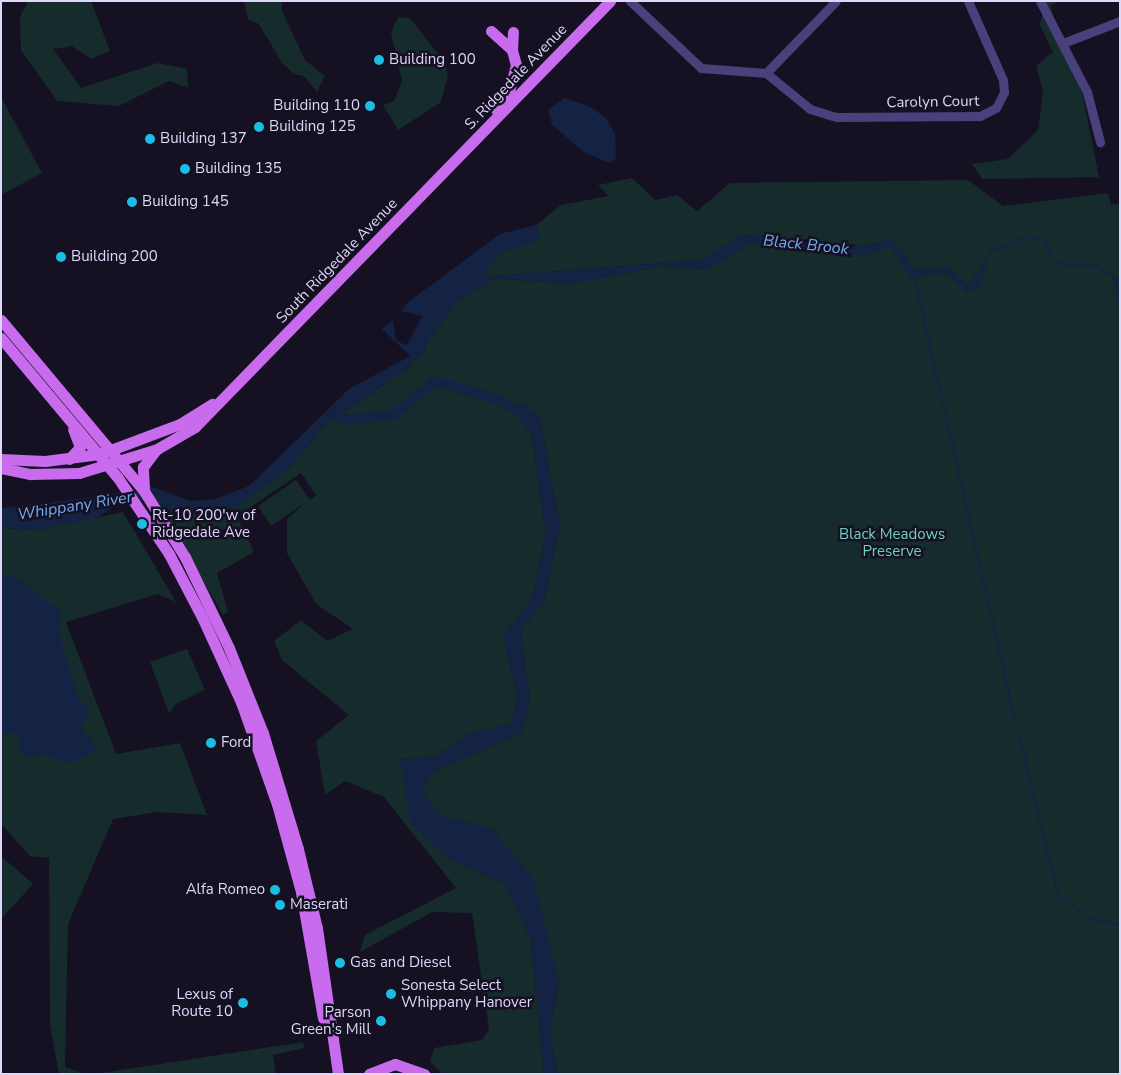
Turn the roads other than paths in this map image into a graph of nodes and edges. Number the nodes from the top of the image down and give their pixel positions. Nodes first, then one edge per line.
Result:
1 (610, 1) edge
2 (630, 1) edge
3 (836, 1) edge
4 (968, 1) edge
5 (1040, 1) edge
6 (1120, 21) edge
7 (491, 31) dead end
8 (512, 32) dead end
9 (1063, 43) junction
10 (512, 50) junction
11 (766, 73) junction
12 (1100, 142) dead end
13 (466, 152) junction
14 (1, 320) edge
15 (1, 338) edge
16 (230, 392) junction
17 (67, 414) junction
18 (157, 449) junction
19 (113, 450) junction
20 (100, 454) junction
21 (1, 459) edge
22 (67, 460) junction
23 (122, 462) junction
24 (110, 466) junction
25 (1, 468) edge
26 (137, 475) junction
27 (331, 1074) edge
28 (338, 1074) edge
29 (370, 1074) edge
30 (424, 1074) edge

1 - 13 main road, S. Ridgedale Avenue
2 - 11 street
3 - 11 street
4 - 11 street, Carolyn Court
5 - 9 street
6 - 9 street
7 - 10 main road
8 - 10 main road
9 - 12 street
10 - 13 main road
13 - 16 main road, South Ridgedale Avenue
14 - 19 main road
15 - 17 main road
16 - 18 main road, South Ridgedale Avenue
16 - 19 main road, South Ridgedale Avenue
17 - 20 main road
17 - 22 main road
18 - 23 main road, South Ridgedale Avenue
18 - 26 main road
19 - 20 main road, South Ridgedale Avenue
19 - 23 main road
20 - 22 main road, South Ridgedale Avenue
20 - 24 main road
21 - 22 main road, South Ridgedale Avenue
23 - 24 main road, South Ridgedale Avenue
23 - 26 main road
24 - 25 main road, South Ridgedale Avenue
24 - 27 main road
26 - 28 main road
29 - 30 main road

